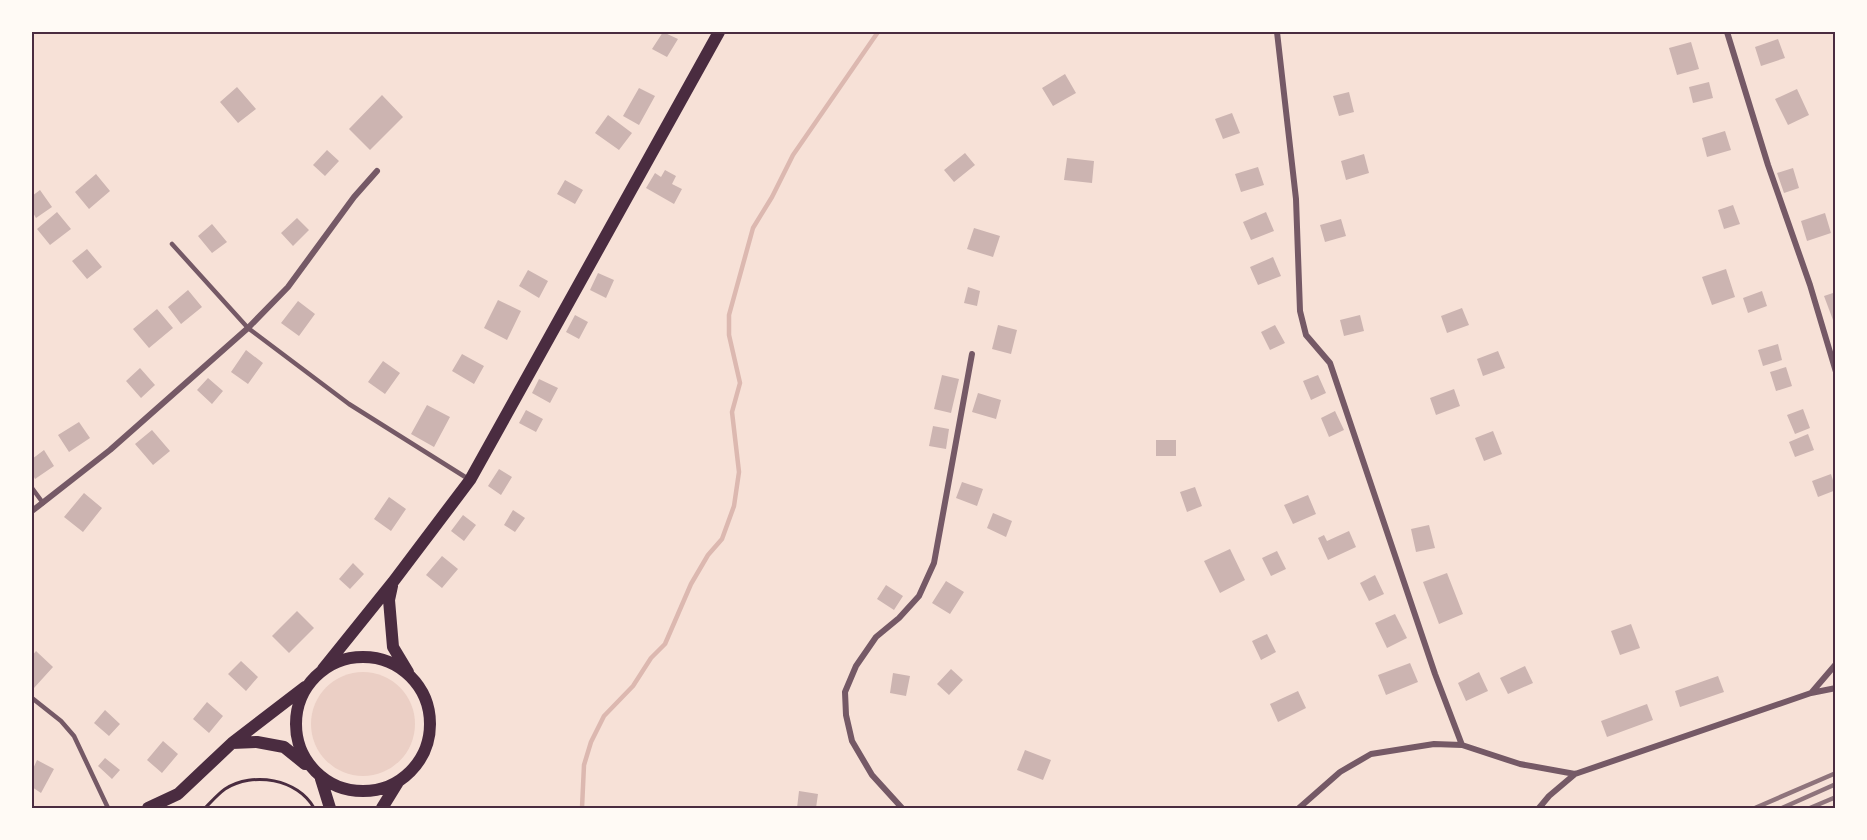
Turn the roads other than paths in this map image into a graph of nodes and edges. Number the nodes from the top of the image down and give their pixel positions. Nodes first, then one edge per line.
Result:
1 (719, 32) edge
2 (1277, 32) edge
3 (1727, 32) edge
4 (377, 171) dead end
5 (172, 244) dead end
6 (248, 328) junction
7 (972, 354) dead end
8 (1836, 372) edge
9 (470, 480) junction
10 (32, 488) edge
11 (43, 503) junction
12 (32, 511) edge
13 (393, 582) junction
14 (1836, 664) edge
15 (323, 669) junction
16 (410, 676) junction
17 (307, 685) junction
18 (1836, 687) edge
19 (1811, 693) junction
20 (32, 698) edge
21 (232, 743) junction
22 (1462, 746) junction
23 (312, 769) junction
24 (1575, 774) junction
25 (321, 779) junction
26 (398, 782) junction
27 (108, 808) edge
28 (148, 808) edge
29 (330, 808) edge
30 (382, 808) edge
31 (902, 808) edge
32 (1299, 808) edge
33 (1539, 808) edge

1 - 9 main road
2 - 22 street
3 - 8 street
4 - 6 street
5 - 6 lane
6 - 9 lane
6 - 11 street
7 - 31 street
9 - 13 main road
10 - 11 lane
11 - 12 street
13 - 15 main road
13 - 16 main road
14 - 19 street
15 - 16 main road
15 - 17 main road
16 - 26 main road
17 - 21 main road
17 - 23 main road
18 - 19 street
19 - 24 street
20 - 27 lane
21 - 23 main road
21 - 28 main road
22 - 24 street
22 - 32 street
23 - 25 main road
24 - 33 street
25 - 26 main road
25 - 29 main road
26 - 30 main road

